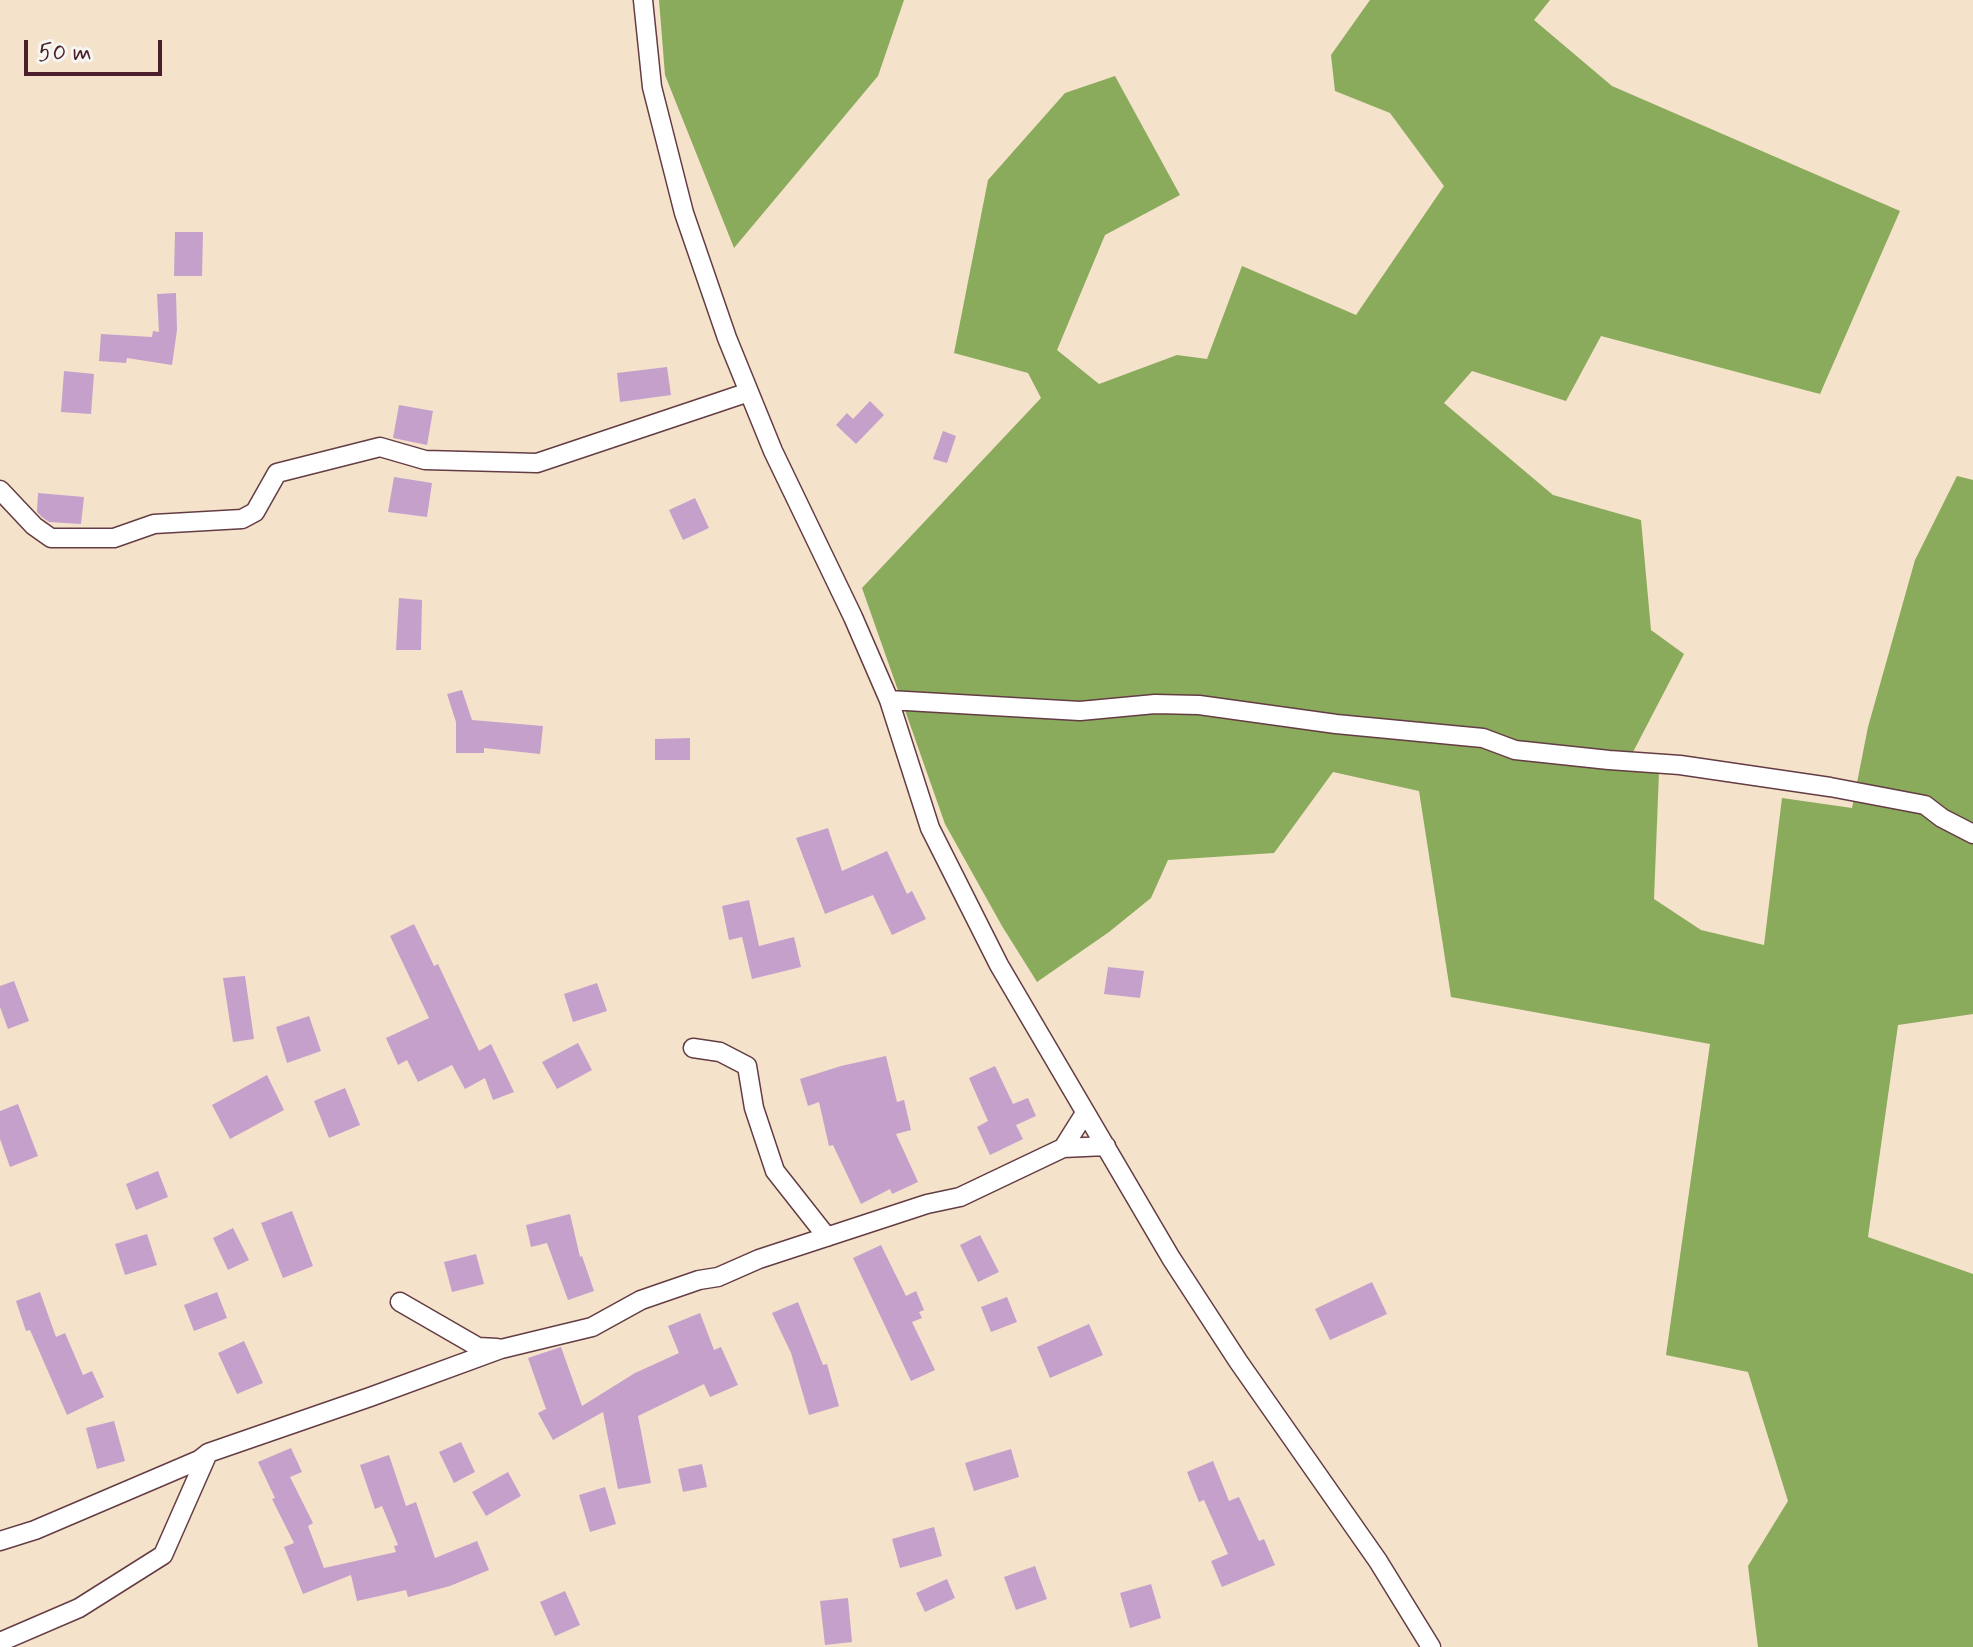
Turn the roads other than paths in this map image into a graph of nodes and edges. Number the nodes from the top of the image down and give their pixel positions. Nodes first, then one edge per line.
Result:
1 (643, 0) edge
2 (749, 392) junction
3 (0, 490) edge
4 (889, 700) junction
5 (1973, 834) edge
6 (693, 1048) dead end
7 (1085, 1113) junction
8 (1106, 1146) junction
9 (1063, 1148) junction
10 (827, 1237) junction
11 (400, 1302) dead end
12 (501, 1349) junction
13 (208, 1453) junction
14 (0, 1541) edge
15 (0, 1642) edge
16 (1431, 1647) edge

1 - 2 street
2 - 3 street
2 - 4 street
4 - 5 street
4 - 7 street
6 - 10 street
7 - 8 street
7 - 9 street
8 - 9 street
8 - 16 street
9 - 10 street
10 - 12 street
11 - 12 street
12 - 13 street
13 - 14 street
13 - 15 street

